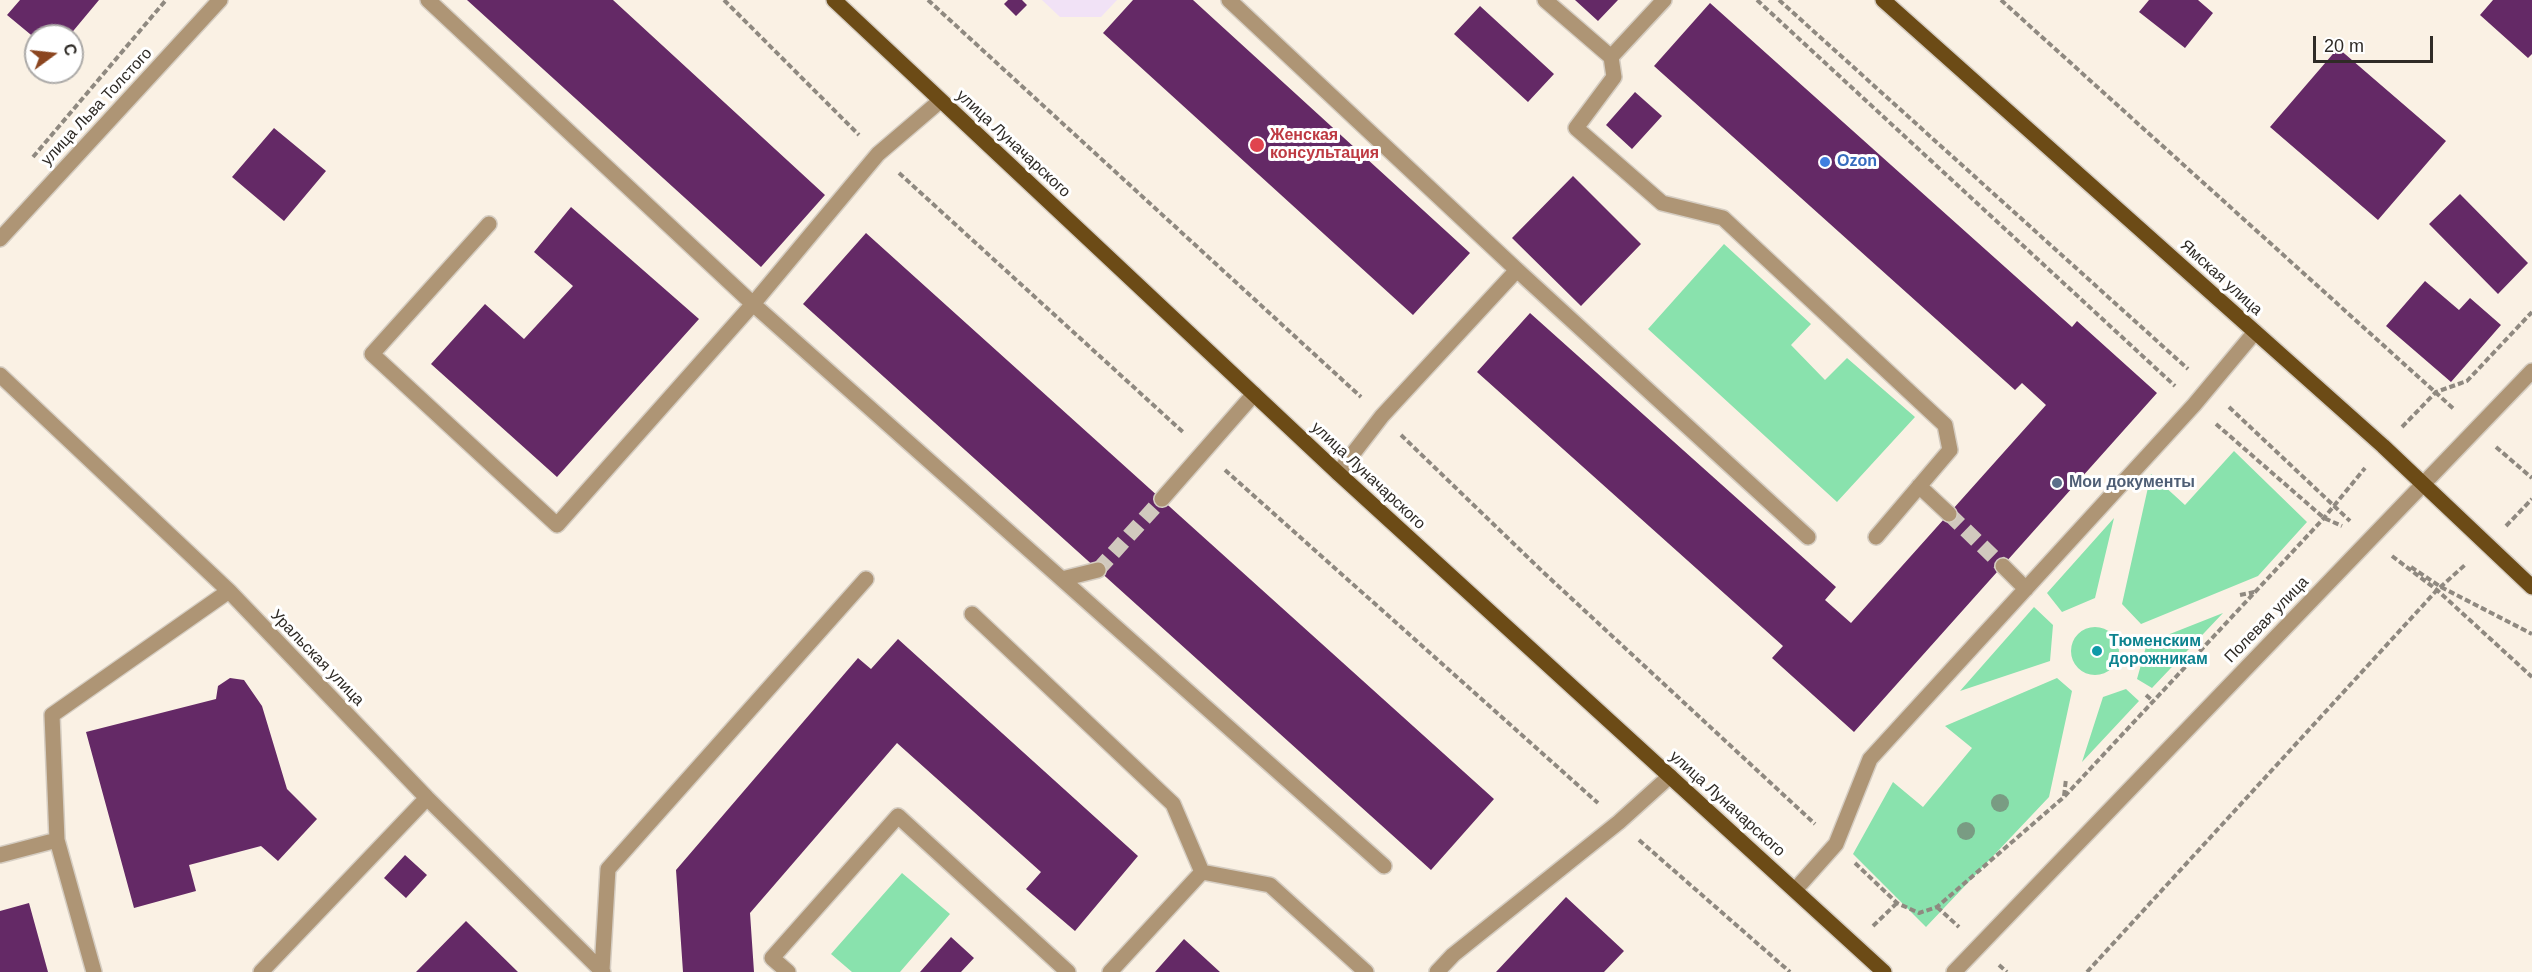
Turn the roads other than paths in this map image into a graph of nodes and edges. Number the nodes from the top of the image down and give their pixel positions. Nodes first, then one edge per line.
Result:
1 (220, 0) edge
2 (428, 0) edge
3 (834, 0) edge
4 (1229, 0) edge
5 (1545, 0) edge
6 (1664, 0) edge
7 (1883, 0) edge
8 (1611, 57) junction
9 (940, 101) junction
10 (489, 224) dead end
11 (0, 239) edge
12 (1516, 270) junction
13 (753, 304) junction
14 (2255, 333) junction
15 (2532, 371) edge
16 (0, 375) edge
17 (1254, 394) junction
18 (1338, 473) junction
19 (2423, 484) junction
20 (1919, 486) junction
21 (1162, 499) tunnel mouth
22 (1949, 514) tunnel mouth
23 (1808, 537) dead end
24 (1876, 537) dead end
25 (2003, 566) tunnel mouth
26 (1098, 570) tunnel mouth
27 (866, 579) dead end
28 (1062, 579) junction
29 (2532, 587) edge
30 (2026, 588) junction
31 (229, 591) junction
32 (972, 614) dead end
33 (1670, 776) junction
34 (427, 798) junction
35 (57, 840) junction
36 (0, 855) edge
37 (1384, 866) dead end
38 (1202, 873) junction
39 (1795, 890) junction
40 (602, 971) edge
41 (94, 972) edge
42 (261, 972) edge
43 (788, 972) edge
44 (1068, 972) edge
45 (1110, 972) edge
46 (1366, 972) edge
47 (1437, 972) edge
48 (1884, 972) edge
49 (1954, 972) edge

1 - 11 street, улица Льва Толстого
2 - 13 street
3 - 9 main road, улица Луначарского
4 - 12 street
5 - 8 street
6 - 8 street
7 - 14 main road, Ямская улица
8 - 20 street
9 - 13 street
9 - 17 main road, улица Луначарского
10 - 13 street
12 - 18 street
12 - 23 street
13 - 28 street
14 - 19 main road, Ямская улица
14 - 30 street
15 - 19 street, Полевая улица
16 - 31 street, Уральская улица
17 - 18 main road, улица Луначарского
17 - 21 street
18 - 33 main road, улица Луначарского
19 - 29 main road, Ямская улица
19 - 49 street, Полевая улица
20 - 22 street
20 - 24 street
25 - 30 street
26 - 28 street
27 - 40 street
28 - 37 street
30 - 39 street
31 - 34 street, Уральская улица
31 - 35 street
32 - 38 street
33 - 39 main road, улица Луначарского
33 - 47 street
34 - 40 street, Уральская улица
34 - 42 street
35 - 36 street
35 - 41 street
38 - 45 street
38 - 46 street
39 - 48 main road, улица Луначарского
43 - 44 street

